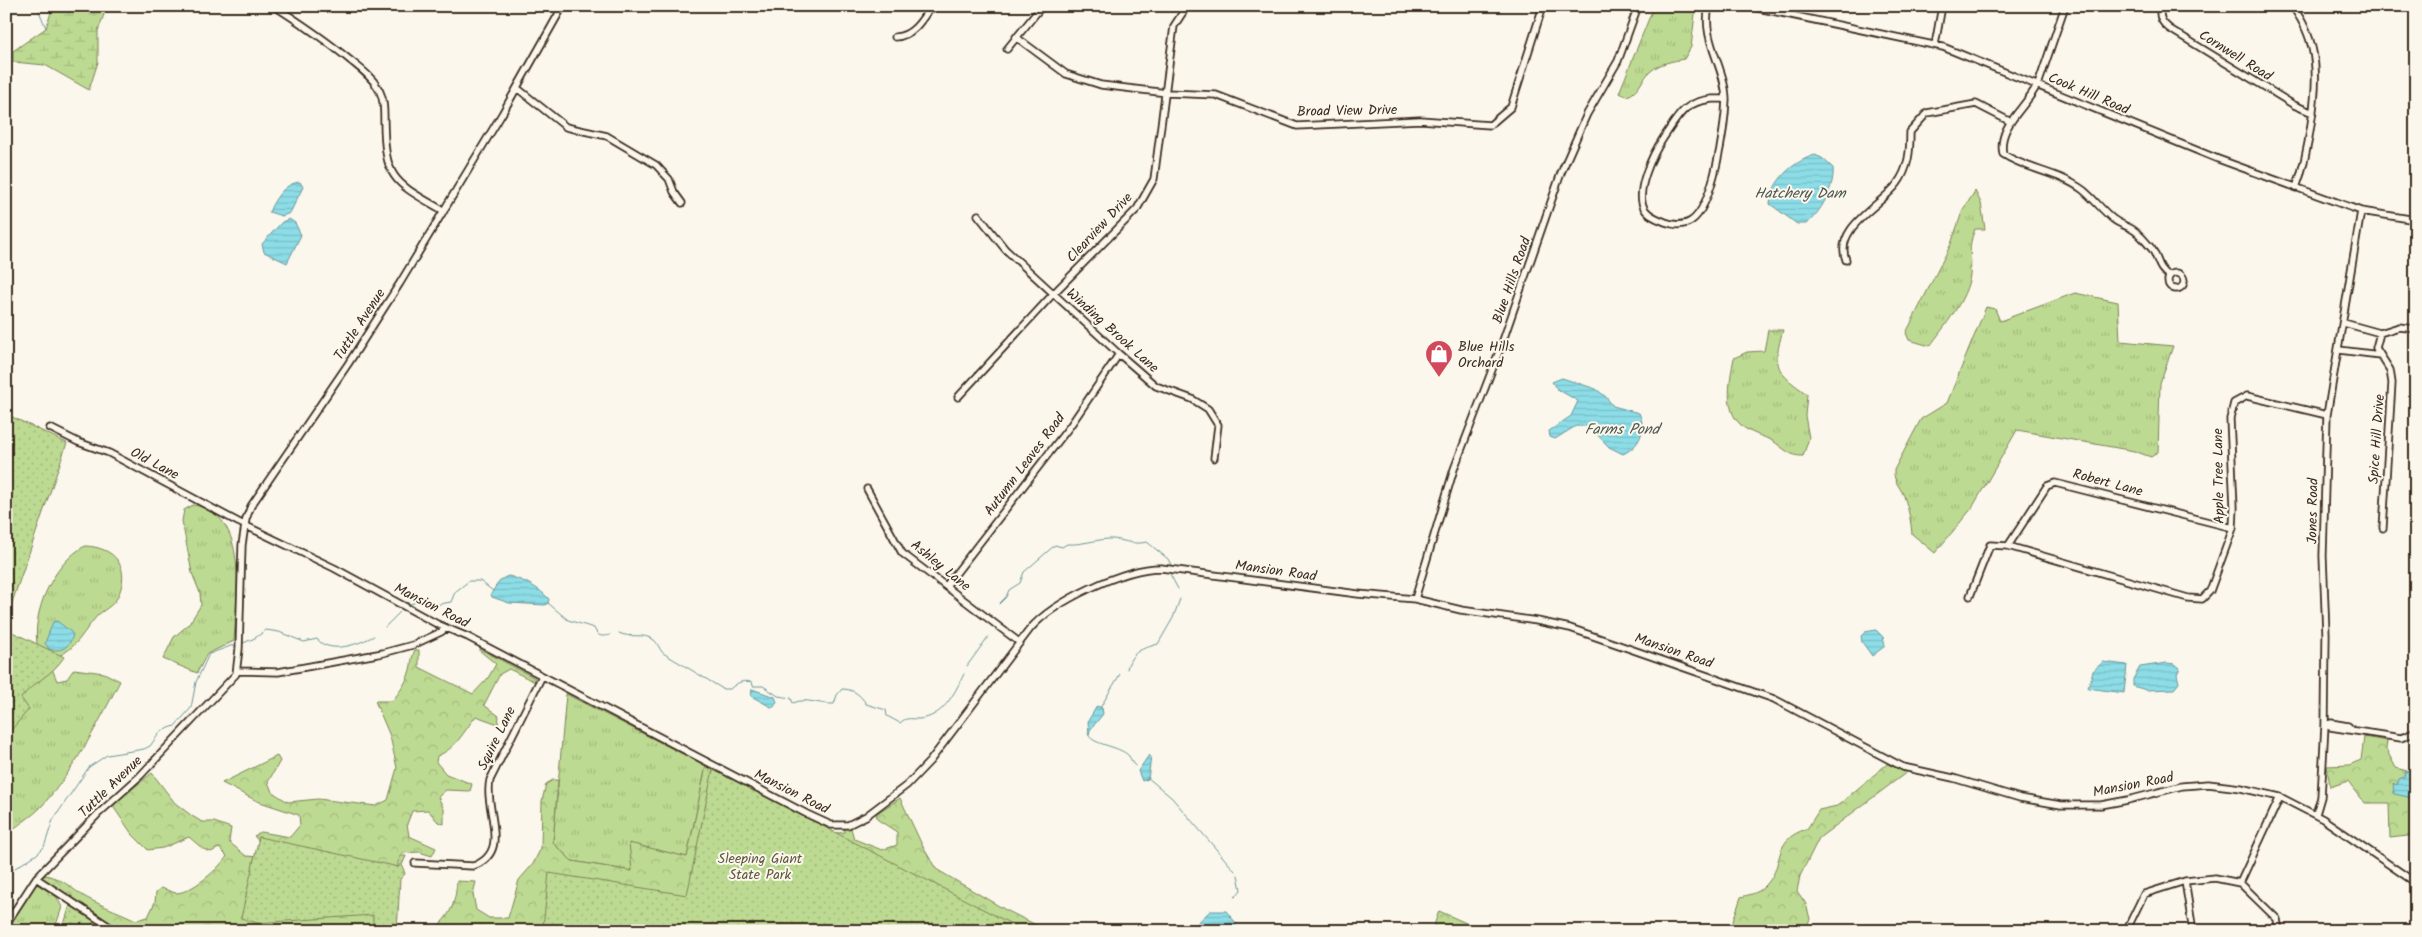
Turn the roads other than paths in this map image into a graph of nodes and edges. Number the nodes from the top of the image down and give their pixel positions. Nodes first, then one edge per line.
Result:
1 (274, 6) edge
2 (563, 6) edge
3 (931, 6) edge
4 (1042, 6) edge
5 (1187, 6) edge
6 (1543, 6) edge
7 (1638, 6) edge
8 (1709, 6) edge
9 (1748, 6) edge
10 (1942, 6) edge
11 (2065, 6) edge
12 (2161, 6) edge
13 (2292, 6) edge
14 (895, 37) dead end
15 (1016, 37) junction
16 (1935, 45) junction
17 (1007, 49) dead end
18 (2037, 85) junction
19 (517, 88) junction
20 (1167, 93) junction
21 (1726, 99) junction
22 (2313, 113) junction
23 (2010, 122) junction
24 (2296, 188) junction
25 (682, 203) dead end
26 (444, 210) junction
27 (2361, 211) junction
28 (978, 215) dead end
29 (2416, 220) edge
30 (1846, 260) dead end
31 (2170, 276) dead end
32 (1054, 293) junction
33 (2344, 323) junction
34 (2416, 329) edge
35 (2380, 333) junction
36 (2338, 350) junction
37 (1118, 354) junction
38 (2380, 355) junction
39 (958, 397) dead end
40 (2326, 415) junction
41 (50, 428) dead end
42 (1214, 458) dead end
43 (867, 489) dead end
44 (245, 525) junction
45 (2233, 528) junction
46 (2383, 528) dead end
47 (2008, 546) junction
48 (946, 586) junction
49 (1970, 596) dead end
50 (1415, 599) junction
51 (446, 628) junction
52 (1020, 642) junction
53 (237, 671) junction
54 (542, 676) junction
55 (2326, 725) junction
56 (2416, 732) edge
57 (2280, 797) junction
58 (2316, 814) junction
59 (415, 863) dead end
60 (36, 878) junction
61 (2185, 881) junction
62 (2416, 882) edge
63 (2240, 883) junction
64 (6, 924) edge
65 (116, 931) edge
66 (2126, 931) edge
67 (2193, 931) edge
68 (2279, 931) edge

1 - 26 street
2 - 19 street, Tuttle Avenue
3 - 14 street
4 - 15 street
5 - 20 street, Clearview Drive
6 - 20 street, Broad View Drive
7 - 50 street, Blue Hills Road
8 - 21 street
9 - 16 street, Cook Hill Road
10 - 16 street
11 - 18 street
12 - 22 street, Cornwell Road
13 - 22 street
15 - 17 street
15 - 20 street, Broad View Drive
16 - 18 street, Cook Hill Road
18 - 23 street
18 - 24 street, Cook Hill Road
19 - 25 street
19 - 26 street, Tuttle Avenue
20 - 32 street, Clearview Drive
21 - 21 street
22 - 24 street
23 - 30 street
23 - 31 street
24 - 27 street, Cook Hill Road
26 - 44 street, Tuttle Avenue
27 - 29 street, Cook Hill Road
27 - 33 street, Jones Road
28 - 32 street, Winding Brook Lane
32 - 37 street, Winding Brook Lane
32 - 39 street, Clearview Drive
33 - 35 street
33 - 36 street, Jones Road
34 - 35 street
35 - 38 street, Spice Hill Drive
36 - 38 street
36 - 40 street, Jones Road
37 - 42 street, Winding Brook Lane
37 - 48 street, Autumn Leaves Road
38 - 46 street, Spice Hill Drive
40 - 45 street, Apple Tree Lane
40 - 55 street, Jones Road
41 - 44 street, Old Lane
43 - 48 street, Ashley Lane
44 - 51 street, Mansion Road
44 - 53 street, Tuttle Avenue
45 - 47 street, Robert Lane
45 - 47 street, Apple Tree Lane
47 - 49 street, Apple Tree Lane
48 - 52 street, Ashley Lane
50 - 52 street, Mansion Road
50 - 57 street, Mansion Road
51 - 53 street
51 - 54 street, Mansion Road
52 - 54 street, Mansion Road
53 - 60 street, Tuttle Avenue
54 - 59 street, Squire Lane
55 - 56 street
55 - 58 street, Jones Road
57 - 58 street, Mansion Road
57 - 63 street
58 - 62 street, Mansion Road
60 - 64 street, Tuttle Avenue
60 - 65 street
61 - 63 street
61 - 66 street
61 - 67 street
63 - 68 street

